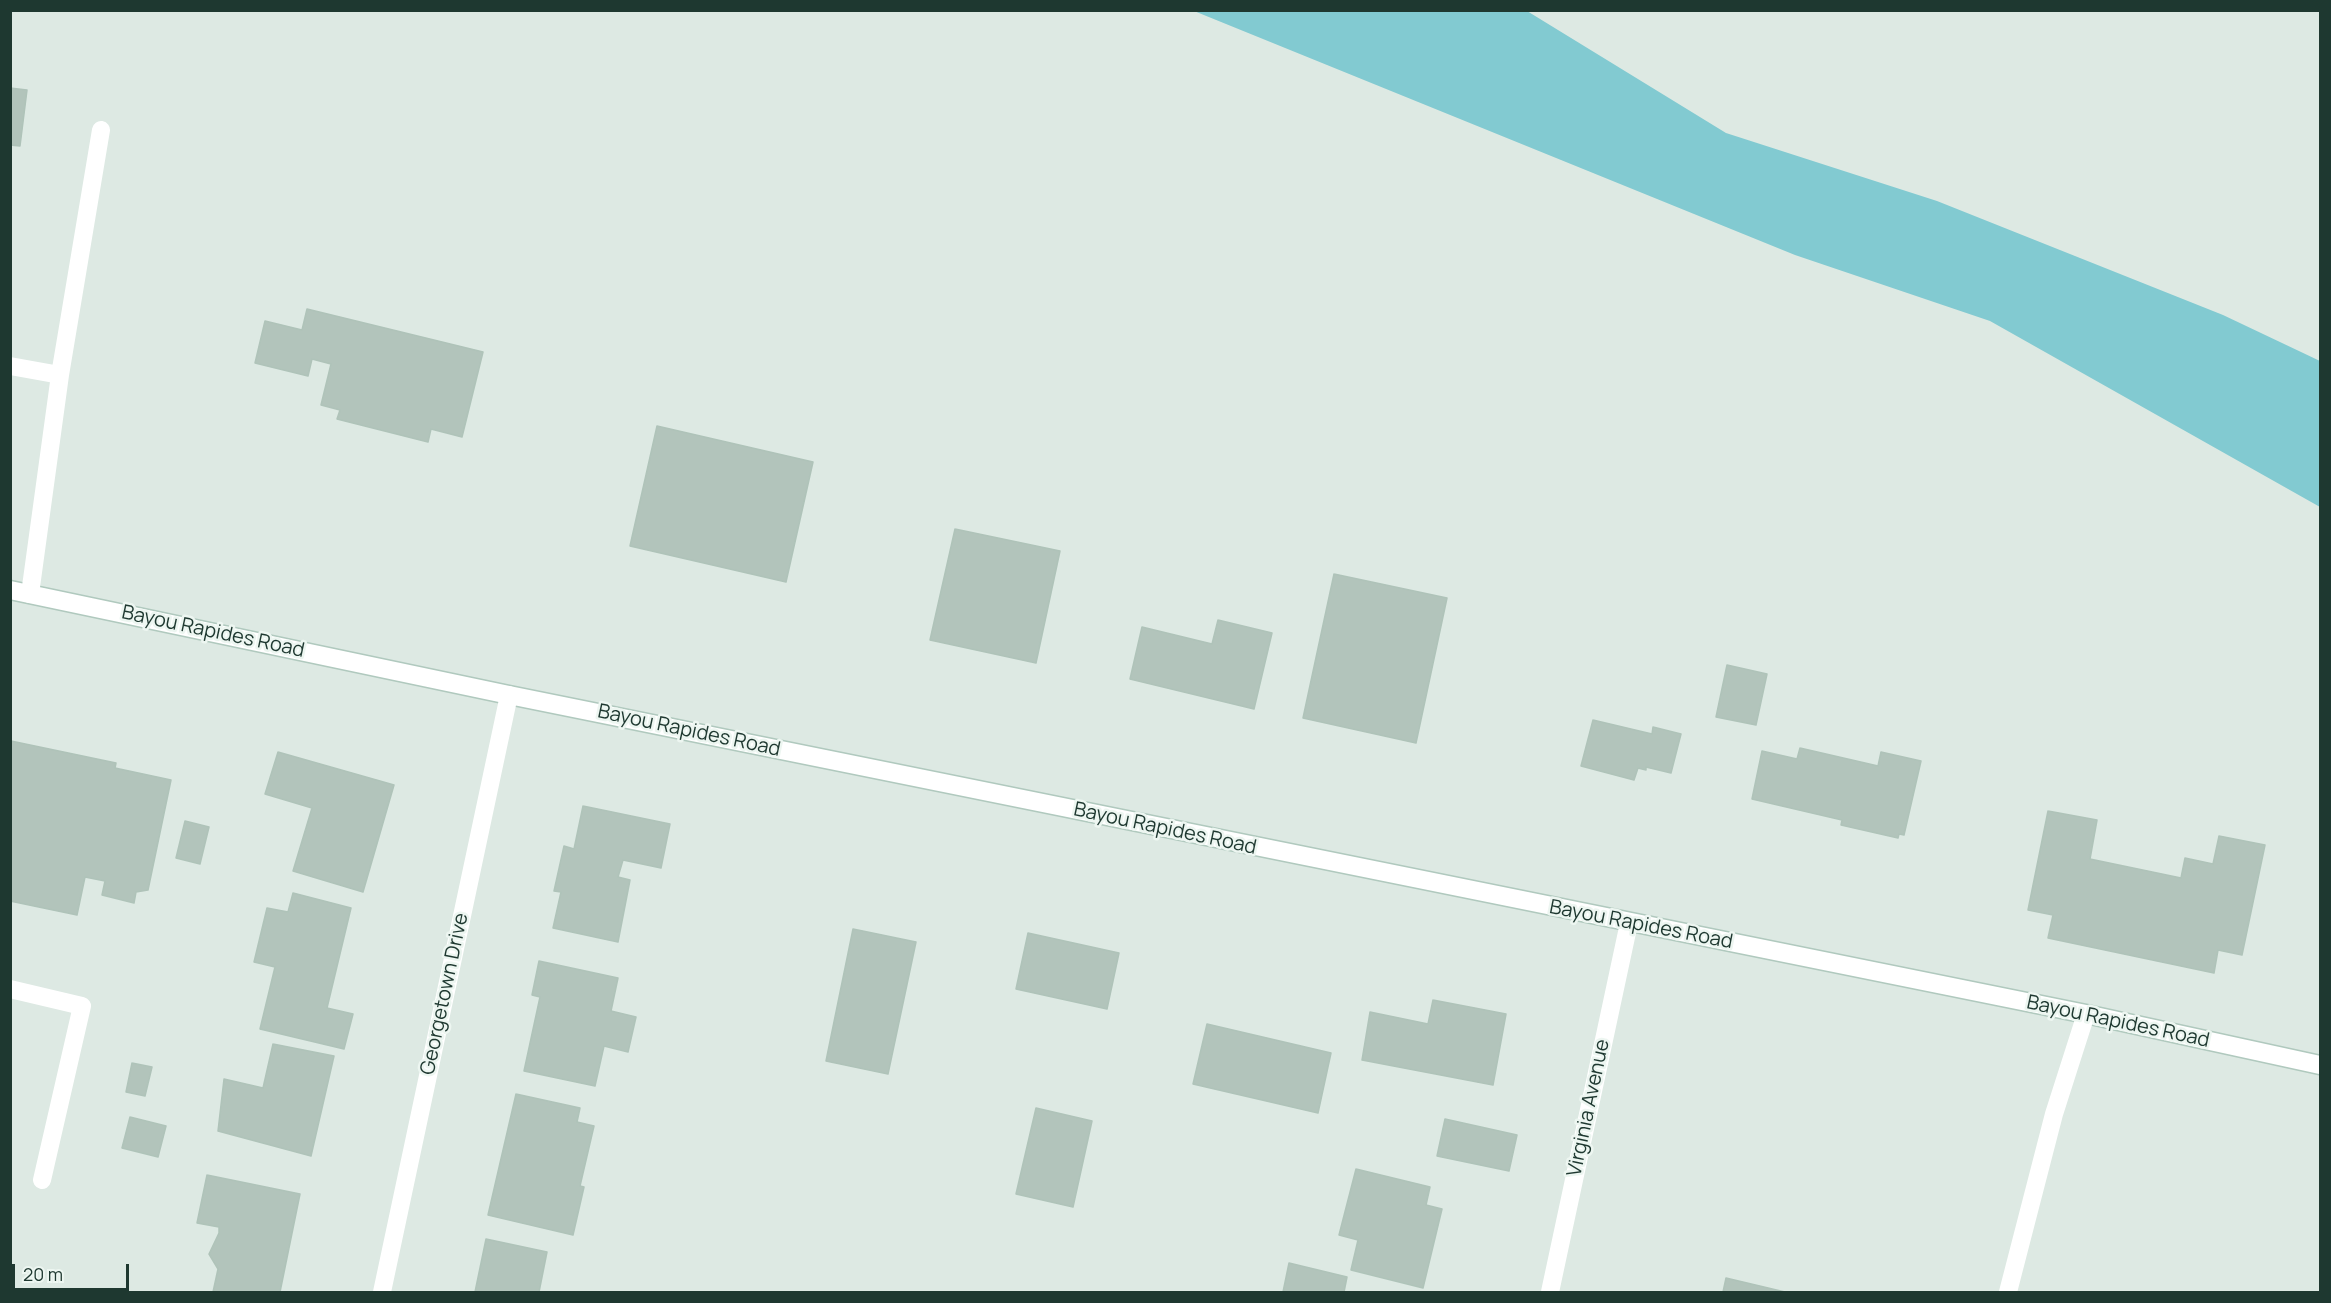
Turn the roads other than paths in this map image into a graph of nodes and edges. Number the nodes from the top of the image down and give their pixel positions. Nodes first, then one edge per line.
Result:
1 (101, 130) dead end
2 (10, 366) edge
3 (60, 375) junction
4 (10, 590) edge
5 (30, 594) junction
6 (509, 695) junction
7 (1629, 923) junction
8 (10, 988) edge
9 (2086, 1014) junction
10 (2320, 1065) edge
11 (42, 1180) dead end
12 (382, 1293) edge
13 (1550, 1293) edge
14 (2008, 1293) edge

1 - 3 main road
2 - 3 main road
3 - 5 main road
4 - 5 main road, Bayou Rapides Road
5 - 6 main road, Bayou Rapides Road
6 - 7 main road, Bayou Rapides Road
6 - 12 main road, Georgetown Drive
7 - 9 main road, Bayou Rapides Road
7 - 13 main road, Virginia Avenue
8 - 11 main road
9 - 10 main road, Bayou Rapides Road
9 - 14 main road

